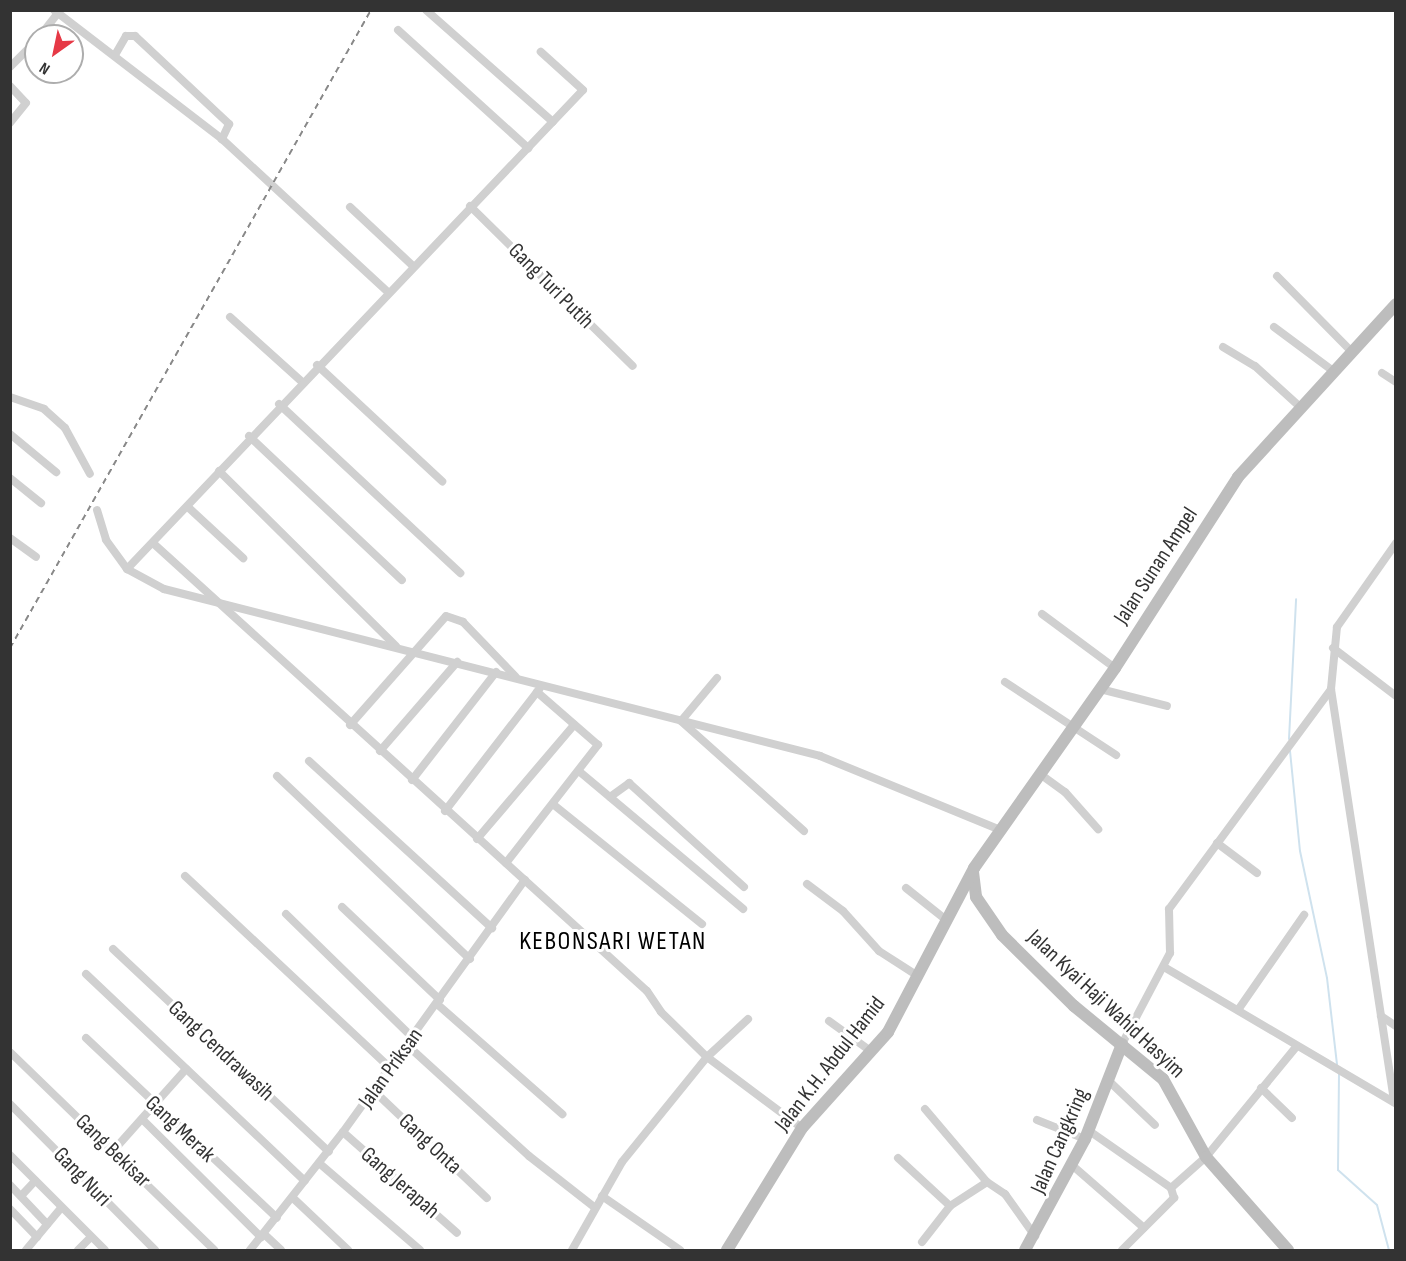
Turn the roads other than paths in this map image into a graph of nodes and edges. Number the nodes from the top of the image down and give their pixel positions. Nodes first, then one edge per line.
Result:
1 (426, 10) edge
2 (56, 12) edge
3 (398, 30) dead end
4 (541, 52) dead end
5 (24, 53) edge
6 (115, 55) junction
7 (10, 67) edge
8 (10, 86) edge
9 (553, 122) junction
10 (10, 123) edge
11 (222, 139) junction
12 (528, 148) junction
13 (470, 206) junction
14 (350, 207) dead end
15 (412, 265) junction
16 (1277, 276) dead end
17 (387, 291) junction
18 (1395, 304) edge
19 (230, 317) dead end
20 (1274, 327) dead end
21 (1223, 347) dead end
22 (1351, 351) junction
23 (317, 365) junction
24 (633, 366) dead end
25 (1332, 370) junction
26 (1382, 373) dead end
27 (301, 381) junction
28 (1395, 382) edge
29 (10, 397) edge
30 (279, 404) junction
31 (1300, 407) junction
32 (10, 434) edge
33 (249, 436) junction
34 (219, 471) junction
35 (57, 472) dead end
36 (90, 474) dead end
37 (10, 478) edge
38 (442, 481) dead end
39 (41, 504) dead end
40 (189, 508) junction
41 (97, 510) dead end
42 (10, 538) edge
43 (1395, 543) edge
44 (154, 544) junction
45 (36, 557) dead end
46 (243, 558) dead end
47 (127, 569) junction
48 (460, 573) dead end
49 (402, 580) dead end
50 (212, 601) junction
51 (1042, 614) dead end
52 (396, 646) junction
53 (1333, 648) junction
54 (414, 650) junction
55 (457, 662) junction
56 (1115, 668) junction
57 (496, 672) junction
58 (516, 678) junction
59 (717, 678) dead end
60 (1005, 682) dead end
61 (539, 689) junction
62 (1100, 689) junction
63 (1331, 689) junction
64 (1395, 696) edge
65 (1167, 706) dead end
66 (681, 721) junction
67 (350, 725) junction
68 (574, 725) junction
69 (1073, 727) junction
70 (380, 751) junction
71 (1116, 755) dead end
72 (309, 761) dead end
73 (580, 772) junction
74 (1040, 774) junction
75 (278, 776) dead end
76 (412, 780) junction
77 (610, 797) junction
78 (554, 805) junction
79 (445, 811) junction
80 (1000, 830) junction
81 (1098, 830) dead end
82 (804, 831) dead end
83 (477, 839) junction
84 (1217, 843) junction
85 (506, 863) junction
86 (974, 868) junction
87 (1257, 873) dead end
88 (185, 876) dead end
89 (525, 880) junction
90 (807, 884) dead end
91 (744, 887) dead end
92 (906, 888) dead end
93 (954, 902) junction
94 (980, 903) junction
95 (342, 907) dead end
96 (743, 909) dead end
97 (286, 914) dead end
98 (1304, 915) dead end
99 (945, 920) junction
100 (702, 924) dead end
101 (492, 928) junction
102 (113, 950) dead end
103 (470, 959) junction
104 (1164, 967) junction
105 (86, 974) dead end
106 (918, 976) junction
107 (439, 1002) junction
108 (1238, 1010) junction
109 (1381, 1016) junction
110 (748, 1020) dead end
111 (829, 1021) dead end
112 (1395, 1026) edge
113 (86, 1038) dead end
114 (410, 1041) junction
115 (1122, 1044) junction
116 (1296, 1047) junction
117 (872, 1052) junction
118 (11, 1053) edge
119 (707, 1057) junction
120 (390, 1068) junction
121 (186, 1069) junction
122 (1110, 1082) junction
123 (1261, 1088) junction
124 (373, 1090) junction
125 (1395, 1102) edge
126 (10, 1104) edge
127 (153, 1104) junction
128 (925, 1108) dead end
129 (562, 1114) dead end
130 (1292, 1118) dead end
131 (142, 1119) junction
132 (1037, 1120) dead end
133 (1155, 1125) dead end
134 (802, 1128) junction
135 (343, 1132) junction
136 (1087, 1135) junction
137 (113, 1150) junction
138 (328, 1152) junction
139 (10, 1155) edge
140 (1206, 1157) junction
141 (898, 1158) dead end
142 (319, 1163) junction
143 (1073, 1166) junction
144 (35, 1181) junction
145 (305, 1181) junction
146 (987, 1182) junction
147 (10, 1185) edge
148 (1171, 1188) junction
149 (21, 1196) junction
150 (602, 1196) junction
151 (293, 1198) junction
152 (487, 1198) dead end
153 (950, 1206) junction
154 (594, 1207) junction
155 (61, 1208) junction
156 (10, 1209) edge
157 (277, 1218) junction
158 (47, 1224) junction
159 (1144, 1228) junction
160 (457, 1233) dead end
161 (263, 1236) junction
162 (1036, 1236) junction
163 (37, 1237) junction
164 (91, 1237) junction
165 (922, 1242) dead end
166 (26, 1251) edge
167 (78, 1251) edge
168 (105, 1251) edge
169 (155, 1251) edge
170 (214, 1251) edge
171 (250, 1251) edge
172 (282, 1251) edge
173 (348, 1251) edge
174 (420, 1251) edge
175 (572, 1251) edge
176 (680, 1251) edge
177 (728, 1251) edge
178 (1025, 1251) edge
179 (1122, 1251) edge
180 (1288, 1251) edge

1 - 9 street
2 - 6 street
3 - 12 street
4 - 9 street
5 - 7 street
6 - 11 street
6 - 11 street
8 - 10 street
9 - 12 street
11 - 17 street
12 - 13 street
13 - 15 street
13 - 24 street, Gang Turi Putih
14 - 15 street
15 - 17 street
16 - 22 street
17 - 23 street
18 - 22 main road, Jalan Sunan Ampel
19 - 27 street
20 - 25 street
21 - 31 street
22 - 25 main road, Jalan Sunan Ampel
23 - 27 street
23 - 38 street
25 - 31 main road, Jalan Sunan Ampel
26 - 28 street
27 - 30 street
29 - 36 street
30 - 33 street
30 - 48 street
31 - 56 main road, Jalan Sunan Ampel
32 - 35 street
33 - 34 street
33 - 49 street
34 - 40 street
34 - 52 street
37 - 39 street
40 - 44 street
40 - 46 street
41 - 47 street
42 - 45 street
43 - 53 street
44 - 47 street
44 - 50 street
47 - 50 street
50 - 52 street
50 - 67 street
51 - 56 street
52 - 54 street
53 - 63 street
53 - 64 street
54 - 55 street
54 - 58 street
54 - 67 street
55 - 57 street
55 - 70 street
56 - 62 main road, Jalan Sunan Ampel
57 - 58 street
57 - 76 street
58 - 61 street
59 - 66 street
60 - 69 street
61 - 66 street
61 - 68 street
61 - 79 street
62 - 65 street
62 - 69 main road, Jalan Sunan Ampel
63 - 84 street
63 - 109 street
66 - 80 street
66 - 82 street
67 - 70 street
68 - 73 street
68 - 83 street
69 - 71 street
69 - 74 main road, Jalan Sunan Ampel
70 - 76 street
72 - 101 street
73 - 77 street
73 - 78 street
74 - 80 main road, Jalan Sunan Ampel
74 - 81 street
75 - 103 street
76 - 79 street
77 - 91 street
77 - 96 street
78 - 85 street
78 - 100 street
79 - 83 street
80 - 86 main road, Jalan Sunan Ampel
83 - 85 street
84 - 87 street
84 - 104 street
85 - 89 street
86 - 93 main road, Jalan K.H. Abdul Hamid
86 - 94 main road
88 - 120 street
89 - 101 street, Jalan Priksan
89 - 119 street
90 - 106 street
92 - 99 street
93 - 94 main road
93 - 99 main road, Jalan K.H. Abdul Hamid
94 - 115 main road, Jalan Kyai Haji Wahid Hasyim
95 - 107 street
97 - 114 street
98 - 108 street
99 - 106 main road, Jalan K.H. Abdul Hamid
101 - 103 street, Jalan Priksan
102 - 138 street, Gang Cendrawasih
103 - 107 street, Jalan Priksan
104 - 108 street
104 - 115 street
105 - 121 street
106 - 117 main road, Jalan K.H. Abdul Hamid
107 - 114 street, Jalan Priksan
107 - 129 street
108 - 116 street
109 - 112 street
109 - 125 street
110 - 119 street
111 - 117 street
113 - 127 street, Gang Merak
114 - 120 street, Jalan Priksan
114 - 154 street
115 - 122 main road, Jalan Cangkring
115 - 140 main road, Jalan Kyai Haji Wahid Hasyim
116 - 123 street
116 - 125 street
117 - 134 main road, Jalan K.H. Abdul Hamid
118 - 137 street, Gang Bekisar
119 - 134 street
119 - 150 street
120 - 124 street, Jalan Priksan
121 - 127 street
121 - 145 street
122 - 133 street
122 - 136 main road, Jalan Cangkring
123 - 130 street
123 - 140 street
124 - 135 street, Jalan Priksan
124 - 152 street, Gang Onta
126 - 169 street, Gang Nuri
127 - 131 street
127 - 157 street, Gang Merak
128 - 146 street
131 - 137 street
131 - 161 street
132 - 136 street
134 - 177 main road, Jalan K.H. Abdul Hamid
135 - 138 street, Jalan Priksan
135 - 160 street, Gang Jerapah
136 - 143 main road, Jalan Cangkring
136 - 148 street
137 - 170 street, Gang Bekisar
138 - 142 street, Jalan Priksan
139 - 144 street
140 - 148 street
140 - 180 main road, Jalan Kyai Haji Wahid Hasyim
141 - 153 street
142 - 145 street, Jalan Priksan
142 - 174 street
143 - 159 street
143 - 162 main road, Jalan Cangkring
144 - 149 street
144 - 155 street
145 - 151 street, Jalan Priksan
146 - 153 street
146 - 162 street
147 - 149 street
148 - 159 street
149 - 158 street
150 - 154 street
150 - 176 street
151 - 157 street, Jalan Priksan
151 - 173 street
153 - 165 street
154 - 175 street
155 - 158 street
155 - 164 street
156 - 163 street
157 - 161 street, Jalan Priksan
158 - 163 street
159 - 179 street
161 - 171 street, Jalan Priksan
161 - 172 street
162 - 178 main road, Jalan Cangkring
163 - 166 street
164 - 167 street
164 - 168 street

